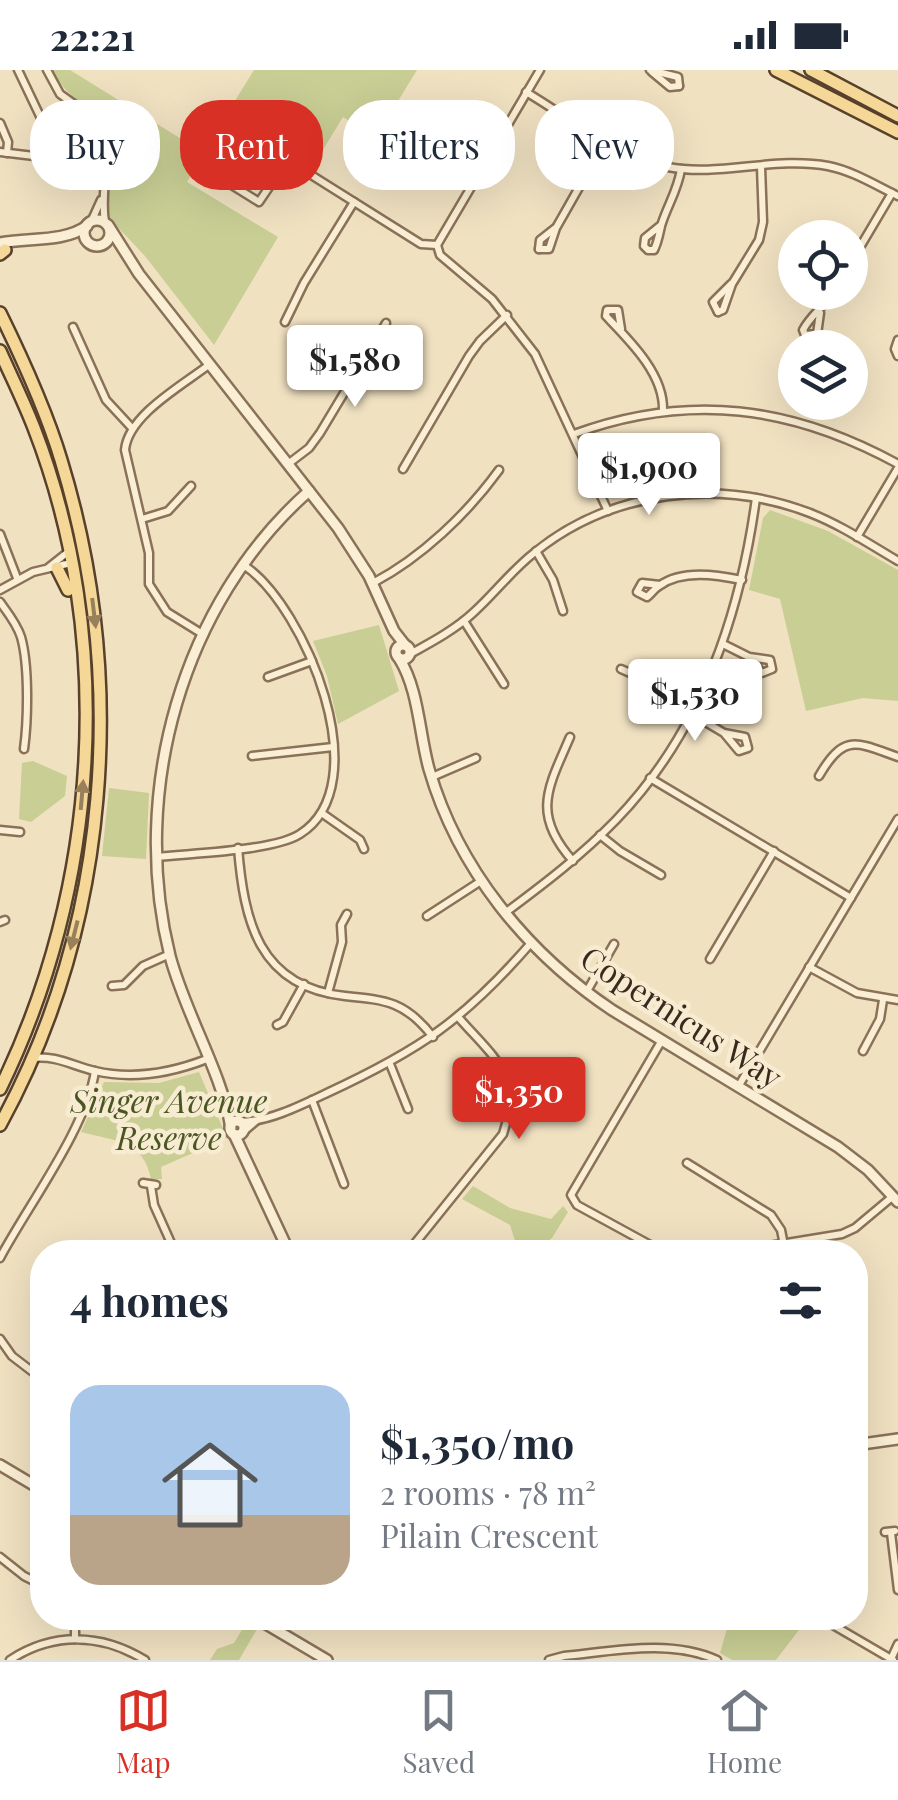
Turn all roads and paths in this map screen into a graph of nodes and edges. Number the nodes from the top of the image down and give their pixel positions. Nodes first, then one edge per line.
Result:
1 (18, 70) edge
2 (46, 70) edge
3 (540, 70) edge
4 (776, 70) edge
5 (811, 70) edge
6 (526, 92) junction
7 (32, 100) edge
8 (68, 100) edge
9 (539, 100) edge
10 (898, 115) edge
11 (0, 124) edge
12 (898, 132) edge
13 (3, 152) edge
14 (30, 155) edge
15 (288, 160) joint
16 (761, 166) junction
17 (674, 167) edge
18 (682, 169) junction
19 (323, 182) edge
20 (103, 190) edge
21 (578, 190) edge
22 (895, 195) edge
23 (102, 196) junction
24 (354, 202) junction
25 (89, 224) junction
26 (106, 224) junction
27 (661, 226) dead end
28 (556, 228) dead end
29 (59, 236) junction
30 (868, 236) edge
31 (96, 244) junction
32 (437, 245) junction
33 (1, 249) edge
34 (127, 258) junction
35 (732, 284) dead end
36 (0, 313) edge
37 (507, 315) junction
38 (286, 322) dead end
39 (386, 323) dead end
40 (73, 326) dead end
41 (621, 330) dead end
42 (898, 340) edge
43 (0, 351) edge
44 (898, 356) edge
45 (210, 364) junction
46 (663, 410) junction
47 (132, 427) junction
48 (574, 434) junction
49 (53, 437) junction
50 (288, 464) junction
51 (898, 466) edge
52 (403, 468) dead end
53 (499, 470) dead end
54 (191, 486) dead end
55 (310, 490) junction
56 (70, 492) junction
57 (756, 498) junction
58 (58, 507) junction
59 (608, 511) junction
60 (142, 519) junction
61 (0, 534) edge
62 (856, 537) junction
63 (536, 551) junction
64 (69, 558) junction
65 (898, 561) edge
66 (244, 565) junction
67 (52, 568) junction
68 (17, 578) junction
69 (742, 580) junction
70 (373, 583) junction
71 (660, 585) dead end
72 (0, 590) edge
73 (0, 602) edge
74 (563, 612) dead end
75 (464, 621) junction
76 (204, 635) junction
77 (81, 638) junction
78 (723, 644) junction
79 (404, 651) junction
80 (749, 656) dead end
81 (312, 661) junction
82 (621, 669) dead end
83 (268, 677) dead end
84 (504, 684) dead end
85 (698, 703) junction
86 (692, 714) junction
87 (724, 733) dead end
88 (570, 737) dead end
89 (332, 747) junction
90 (24, 749) dead end
91 (252, 756) dead end
92 (476, 758) dead end
93 (898, 758) edge
94 (819, 776) dead end
95 (432, 777) junction
96 (650, 778) junction
97 (323, 814) junction
98 (897, 822) edge
99 (26, 824) dead end
100 (0, 830) edge
101 (600, 835) junction
102 (238, 848) junction
103 (364, 849) dead end
104 (774, 852) junction
105 (156, 857) junction
106 (573, 861) junction
107 (661, 874) dead end
108 (481, 881) junction
109 (851, 898) junction
110 (505, 913) junction
111 (348, 914) dead end
112 (427, 916) dead end
113 (530, 942) junction
114 (614, 944) dead end
115 (170, 954) junction
116 (709, 960) dead end
117 (810, 966) junction
118 (304, 984) junction
119 (117, 989) dead end
120 (328, 992) junction
121 (586, 992) junction
122 (883, 1000) junction
123 (898, 1000) edge
124 (459, 1018) junction
125 (283, 1025) dead end
126 (433, 1037) junction
127 (662, 1040) junction
128 (863, 1051) dead end
129 (35, 1052) junction
130 (207, 1059) junction
131 (64, 1060) junction
132 (390, 1064) junction
133 (554, 1068) dead end
134 (96, 1071) junction
135 (509, 1082) junction
136 (738, 1087) junction
137 (0, 1091) edge
138 (312, 1100) junction
139 (408, 1109) dead end
140 (0, 1125) edge
141 (238, 1128) junction
142 (687, 1163) dead end
143 (344, 1184) dead end
144 (150, 1185) dead end
145 (896, 1199) edge
146 (170, 1240) edge
147 (280, 1240) edge
148 (418, 1240) edge
149 (641, 1240) edge
150 (783, 1240) edge
151 (818, 1240) edge
152 (0, 1258) edge
153 (0, 1339) edge
154 (30, 1370) edge
155 (898, 1438) edge
156 (868, 1443) edge
157 (0, 1465) edge
158 (30, 1483) edge
159 (890, 1532) dead end
160 (0, 1557) edge
161 (30, 1579) edge
162 (898, 1590) edge
163 (76, 1630) edge
164 (276, 1630) edge
165 (842, 1630) edge
166 (76, 1638) junction
167 (898, 1644) edge
168 (620, 1656) edge
169 (892, 1659) edge
170 (10, 1660) edge
171 (144, 1660) edge
172 (327, 1660) edge
173 (549, 1660) edge
174 (718, 1660) edge

1 - 7 street
2 - 8 street
3 - 6 street
4 - 12 main road
5 - 10 main road
6 - 9 street
6 - 32 street
11 - 13 street
13 - 14 street
15 - 15 street
16 - 18 street
16 - 22 street
16 - 35 street
17 - 18 street
18 - 27 street
19 - 24 street
20 - 23 street
21 - 28 street
22 - 30 street
23 - 25 street
23 - 26 street
24 - 32 street
24 - 38 street
25 - 26 street
25 - 29 street
25 - 31 street
26 - 31 street
26 - 34 street
29 - 31 street
29 - 33 street
31 - 34 street
32 - 37 street
34 - 45 street
36 - 49 main road
37 - 48 street
37 - 52 street
39 - 50 street
40 - 47 street
41 - 46 street
42 - 44 street
43 - 58 main road
45 - 47 street
45 - 50 street
46 - 48 street
46 - 51 street
47 - 60 street
48 - 59 street
49 - 56 main road
49 - 58 main road
50 - 55 street
51 - 62 street
53 - 70 street
54 - 60 street
55 - 66 street
55 - 70 street
56 - 64 main road
56 -> 129 main road
57 - 59 street
57 - 62 street
57 - 69 street
58 - 64 main road
59 - 63 street
60 - 76 street
61 - 68 street
62 - 65 street
63 - 74 street
63 - 75 street
64 - 67 street
64 - 77 main road
66 - 76 street
66 - 81 street
67 - 68 street
67 - 77 main road
68 - 72 street
69 - 71 street
69 - 78 street
70 - 79 street
73 - 90 street
75 - 79 street
75 - 84 street
76 - 105 street
137 -> 77 main road
78 - 80 street
78 - 85 street
79 - 95 street, Copernicus Way
81 - 83 street
81 - 89 street
82 - 85 street
85 - 86 street
86 - 87 street
86 - 96 street
88 - 106 street
89 - 91 street
89 - 97 street
92 - 95 street
93 - 94 street
95 - 108 street, Copernicus Way
96 - 101 street
96 - 104 street
97 - 102 street
97 - 103 street
98 - 109 street
99 - 100 street
101 - 106 street
101 - 107 street
102 - 105 street
102 - 118 street
104 - 109 street
104 - 116 street
105 - 115 street
106 - 110 street
108 - 110 street, Copernicus Way
108 - 112 street
109 - 117 street
110 - 113 street, Copernicus Way
111 - 120 street
113 - 121 street, Copernicus Way
113 - 124 street
114 - 121 street
115 - 119 street
115 - 130 street
117 - 122 street
117 - 136 street
118 - 120 street
118 - 125 street
120 - 126 street
121 - 127 street, Copernicus Way
122 - 123 street
122 - 128 street
124 - 126 street
124 - 135 street
126 - 132 street
127 - 136 street, Copernicus Way
127 - 149 street
129 - 131 street
129 - 131 street
129 - 137 main road
129 - 140 main road
130 - 134 street
130 - 141 street
131 - 134 street
132 - 138 street
132 - 139 street
133 - 135 street
134 - 152 street
135 - 148 street
136 - 145 street, Copernicus Way
138 - 141 street
138 - 143 street
141 - 147 street
142 - 150 street
144 - 146 street
145 - 151 street
153 - 154 street
155 - 156 street
157 - 158 street
159 - 162 street
160 - 161 street
163 - 166 street
164 - 172 street
165 - 169 street
166 - 170 street
166 - 171 street
167 - 169 street
168 - 173 street
168 - 174 street

